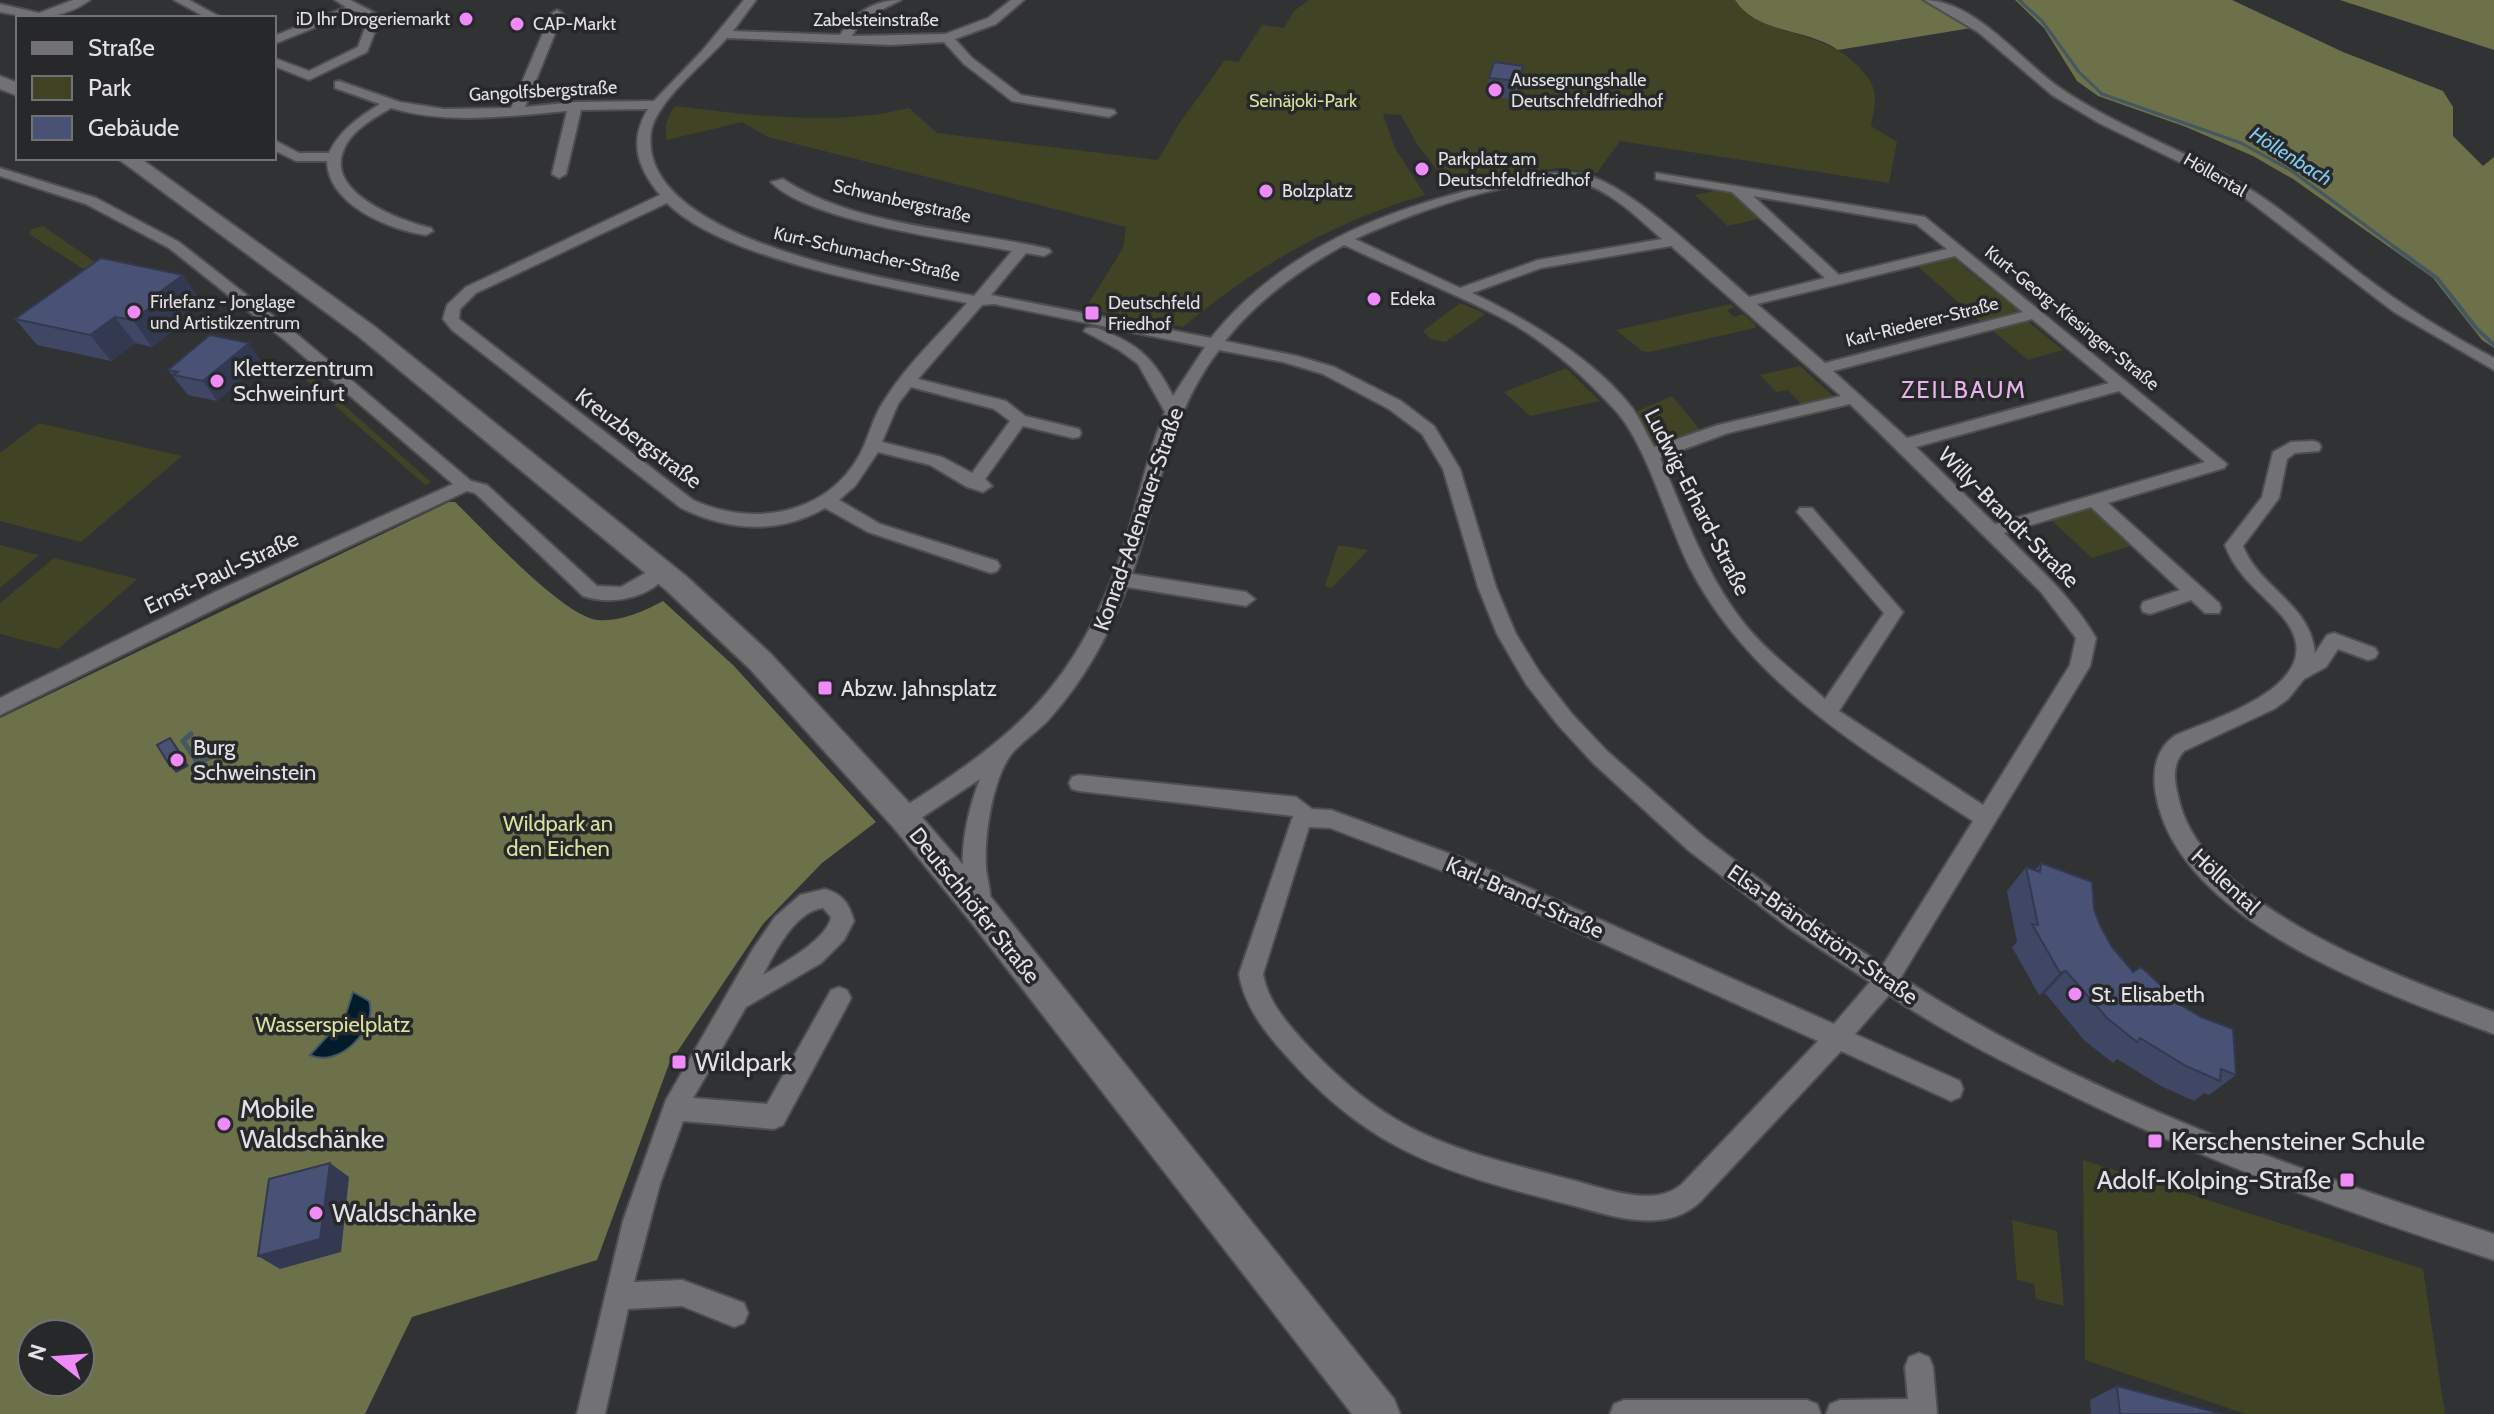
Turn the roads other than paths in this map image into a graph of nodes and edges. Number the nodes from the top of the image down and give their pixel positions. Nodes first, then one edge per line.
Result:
1 (84, 0) edge
2 (180, 0) edge
3 (341, 0) edge
4 (750, 0) edge
5 (895, 0) edge
6 (1018, 0) edge
7 (1930, 0) edge
8 (356, 7) junction
9 (0, 8) edge
10 (557, 14) dead end
11 (38, 16) edge
12 (45, 16) edge
13 (212, 16) edge
14 (723, 34) junction
15 (947, 38) junction
16 (276, 39) edge
17 (844, 39) junction
18 (276, 63) edge
19 (309, 76) junction
20 (323, 81) dead end
21 (339, 85) dead end
22 (390, 103) junction
23 (657, 105) junction
24 (575, 106) junction
25 (516, 113) junction
26 (1109, 113) dead end
27 (276, 145) edge
28 (333, 157) junction
29 (130, 160) edge
30 (0, 172) edge
31 (559, 174) dead end
32 (1661, 176) dead end
33 (1586, 179) joint
34 (778, 182) dead end
35 (1737, 189) junction
36 (668, 197) junction
37 (426, 231) dead end
38 (1344, 240) junction
39 (1674, 241) junction
40 (1022, 248) junction
41 (1958, 251) junction
42 (1044, 252) dead end
43 (1836, 280) junction
44 (1462, 292) junction
45 (978, 301) junction
46 (1746, 302) junction
47 (2034, 314) junction
48 (1092, 331) junction
49 (1211, 350) junction
50 (2494, 365) edge
51 (1820, 369) junction
52 (907, 381) junction
53 (2122, 385) junction
54 (1853, 398) junction
55 (1173, 412) junction
56 (1019, 420) junction
57 (1073, 433) dead end
58 (873, 445) junction
59 (1903, 445) junction
60 (2313, 447) dead end
61 (1650, 455) junction
62 (465, 485) junction
63 (2094, 500) junction
64 (826, 501) junction
65 (1806, 512) dead end
66 (1991, 531) junction
67 (991, 566) dead end
68 (661, 571) junction
69 (1120, 580) junction
70 (2194, 592) junction
71 (1246, 599) dead end
72 (2150, 607) dead end
73 (2212, 608) dead end
74 (2368, 653) dead end
75 (2301, 673) junction
76 (0, 707) edge
77 (1827, 712) junction
78 (1001, 754) junction
79 (1079, 783) dead end
80 (1307, 817) junction
81 (904, 818) junction
82 (1987, 819) junction
83 (982, 911) junction
84 (1886, 981) junction
85 (839, 998) dead end
86 (738, 999) junction
87 (2494, 1023) edge
88 (1837, 1038) junction
89 (1951, 1089) dead end
90 (675, 1108) junction
91 (2494, 1247) edge
92 (618, 1296) junction
93 (734, 1313) dead end
94 (1919, 1367) dead end
95 (591, 1414) edge
96 (1379, 1414) edge
97 (1624, 1414) edge
98 (1807, 1414) edge
99 (1840, 1414) edge
100 (1923, 1414) edge

1 - 12 street
2 - 13 street
3 - 8 street
4 - 14 street, Kurt-Schumacher-Straße
5 - 17 street
6 - 15 street, Zabelsteinstraße
7 - 50 street, Höllental
8 - 16 street
8 - 19 street
9 - 11 street
10 - 25 street
14 - 17 street, Zabelsteinstraße
14 - 23 street, Kurt-Schumacher-Straße
15 - 17 street, Zabelsteinstraße
15 - 26 street
18 - 19 street
19 - 20 street
21 - 22 street, Gangolfsbergstraße
22 - 25 street, Gangolfsbergstraße
22 - 28 street
23 - 24 street, Gangolfsbergstraße
23 - 36 street, Kurt-Schumacher-Straße
24 - 25 street, Gangolfsbergstraße
24 - 31 street
27 - 28 street
28 - 37 street
29 - 68 main road, Deutschhöfer Straße
30 - 62 street
32 - 35 street, Kurt-Georg-Kiesinger-Straße
33 - 38 street, Konrad-Adenauer-Straße
33 - 39 street, Willy-Brandt-Straße
34 - 40 street, Schwanbergstraße
35 - 41 street, Kurt-Georg-Kiesinger-Straße
35 - 43 street
36 - 45 street, Kurt-Schumacher-Straße
36 - 64 street, Kreuzbergstraße
38 - 44 street, Ludwig-Erhard-Straße
38 - 49 street, Konrad-Adenauer-Straße
39 - 44 street
39 - 46 street, Willy-Brandt-Straße
40 - 42 street, Schwanbergstraße
40 - 45 street
41 - 43 street
41 - 47 street, Kurt-Georg-Kiesinger-Straße
43 - 46 street
44 - 61 street, Ludwig-Erhard-Straße
45 - 48 street, Kurt-Schumacher-Straße
45 - 49 street, Kurt-Schumacher-Straße
45 - 52 street, Kreuzbergstraße
46 - 51 street, Willy-Brandt-Straße
47 - 51 street, Karl-Riederer-Straße
47 - 53 street, Kurt-Georg-Kiesinger-Straße
48 - 49 street, Kurt-Schumacher-Straße
48 - 55 street
49 - 55 street, Konrad-Adenauer-Straße
49 - 84 street, Elsa-Brändström-Straße
51 - 54 street, Willy-Brandt-Straße
52 - 56 street
52 - 58 street, Kreuzbergstraße
53 - 59 street
53 - 63 street, Kurt-Georg-Kiesinger-Straße
54 - 59 street, Willy-Brandt-Straße
54 - 61 street
55 - 69 street, Konrad-Adenauer-Straße
56 - 57 street
56 - 58 street
58 - 64 street, Kreuzbergstraße
59 - 66 street, Willy-Brandt-Straße
60 - 75 street
61 - 77 street, Ludwig-Erhard-Straße
62 - 68 street
62 - 76 street, Ernst-Paul-Straße
63 - 66 street, Kurt-Georg-Kiesinger-Straße
63 - 70 street
64 - 67 street
65 - 77 street
66 - 82 street, Willy-Brandt-Straße
68 - 81 main road, Deutschhöfer Straße
69 - 71 street
69 - 78 street, Konrad-Adenauer-Straße
70 - 72 street
70 - 73 street
74 - 75 street, Höllental
75 - 87 street, Höllental
77 - 82 street, Ludwig-Erhard-Straße
78 - 81 street, Konrad-Adenauer-Straße
78 - 83 street, Konrad-Adenauer-Straße
79 - 80 street, Karl-Brand-Straße
80 - 88 street, Karl-Brand-Straße
80 - 88 street, Willy-Brandt-Straße
81 - 83 main road, Deutschhöfer Straße
82 - 84 street, Willy-Brandt-Straße
83 - 96 main road, Deutschhöfer Straße
84 - 88 street, Willy-Brandt-Straße
84 - 91 street, Elsa-Brändström-Straße
85 - 90 street
86 - 86 street
86 - 90 street
88 - 89 street, Karl-Brand-Straße
90 - 92 street
92 - 93 street
92 - 95 street
94 - 100 street
97 - 98 street
99 - 100 street

